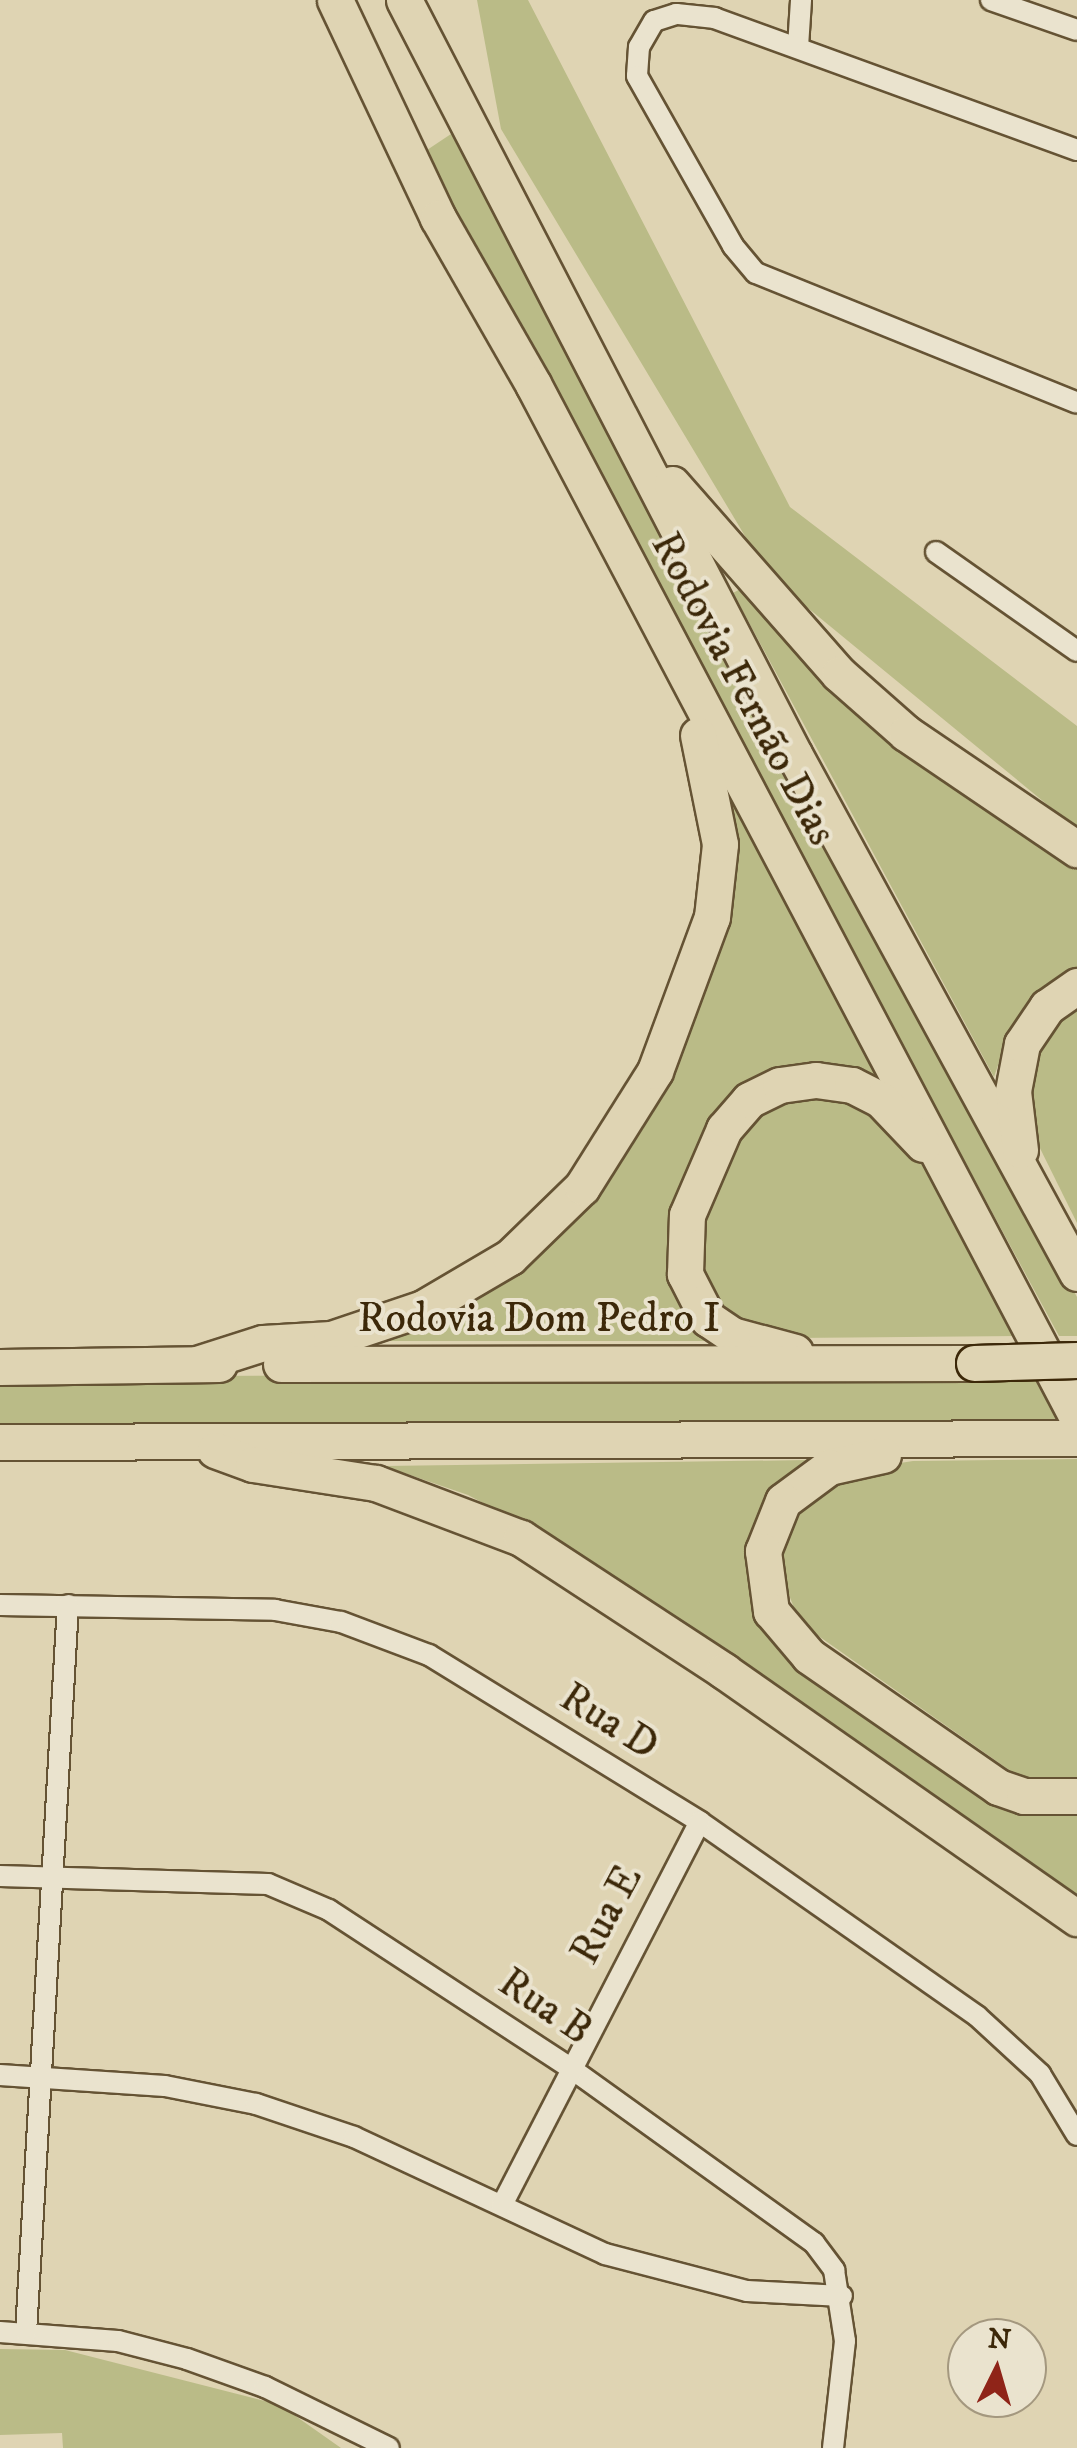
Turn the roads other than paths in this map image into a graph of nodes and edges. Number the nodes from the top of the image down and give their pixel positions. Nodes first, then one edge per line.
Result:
1 (335, 0) edge
2 (404, 0) edge
3 (801, 0) edge
4 (991, 0) edge
5 (1052, 0) edge
6 (1056, 22) junction
7 (1077, 30) edge
8 (798, 47) junction
9 (1077, 150) edge
10 (1077, 403) edge
11 (627, 429) junction
12 (936, 552) dead end
13 (1077, 651) edge
14 (677, 668) junction
15 (1077, 849) edge
16 (1077, 986) edge
17 (1025, 1175) junction
18 (968, 1203) junction
19 (1077, 1273) edge
20 (1077, 1360) edge
21 (197, 1364) junction
22 (840, 1364) junction
23 (0, 1367) edge
24 (1077, 1417) edge
25 (990, 1438) junction
26 (1077, 1438) edge
27 (197, 1440) junction
28 (0, 1442) edge
29 (0, 1604) edge
30 (68, 1605) junction
31 (1077, 1796) edge
32 (700, 1822) junction
33 (0, 1876) edge
34 (56, 1876) junction
35 (1077, 1918) edge
36 (569, 2066) junction
37 (0, 2075) edge
38 (44, 2080) junction
39 (1077, 2135) edge
40 (502, 2204) junction
41 (842, 2296) junction
42 (0, 2332) edge
43 (26, 2333) junction
44 (382, 2447) edge
45 (832, 2448) edge

1 - 14 highway, Rodovia Fernão Dias
2 - 11 highway, Rodovia Fernão Dias
3 - 8 street
4 - 6 street
5 - 6 street
6 - 7 street
8 - 9 street
8 - 10 street
11 - 15 highway
11 - 17 highway, Rodovia Fernão Dias
12 - 13 street
14 - 18 highway, Rodovia Fernão Dias
14 - 21 highway
16 - 17 highway
17 - 19 highway, Rodovia Fernão Dias
18 - 22 highway
18 - 24 highway, Rodovia Fernão Dias
20 - 22 highway, Rodovia Dom Pedro I, bridge
21 - 22 highway, Rodovia Dom Pedro I
21 - 23 highway, Rodovia Dom Pedro I
25 - 26 highway
25 - 27 highway
25 - 31 highway
27 - 28 highway
27 - 35 highway
29 - 30 street, Rua D
30 - 32 street, Rua D
30 - 34 street
32 - 36 street, Rua E
32 - 39 street, Rua D
33 - 34 street, Rua B
34 - 36 street, Rua B
34 - 38 street
36 - 40 street, Rua E
36 - 41 street, Rua B
37 - 38 street
38 - 40 street
38 - 43 street
40 - 41 street
41 - 45 street, Rua B
42 - 43 street
43 - 44 street

